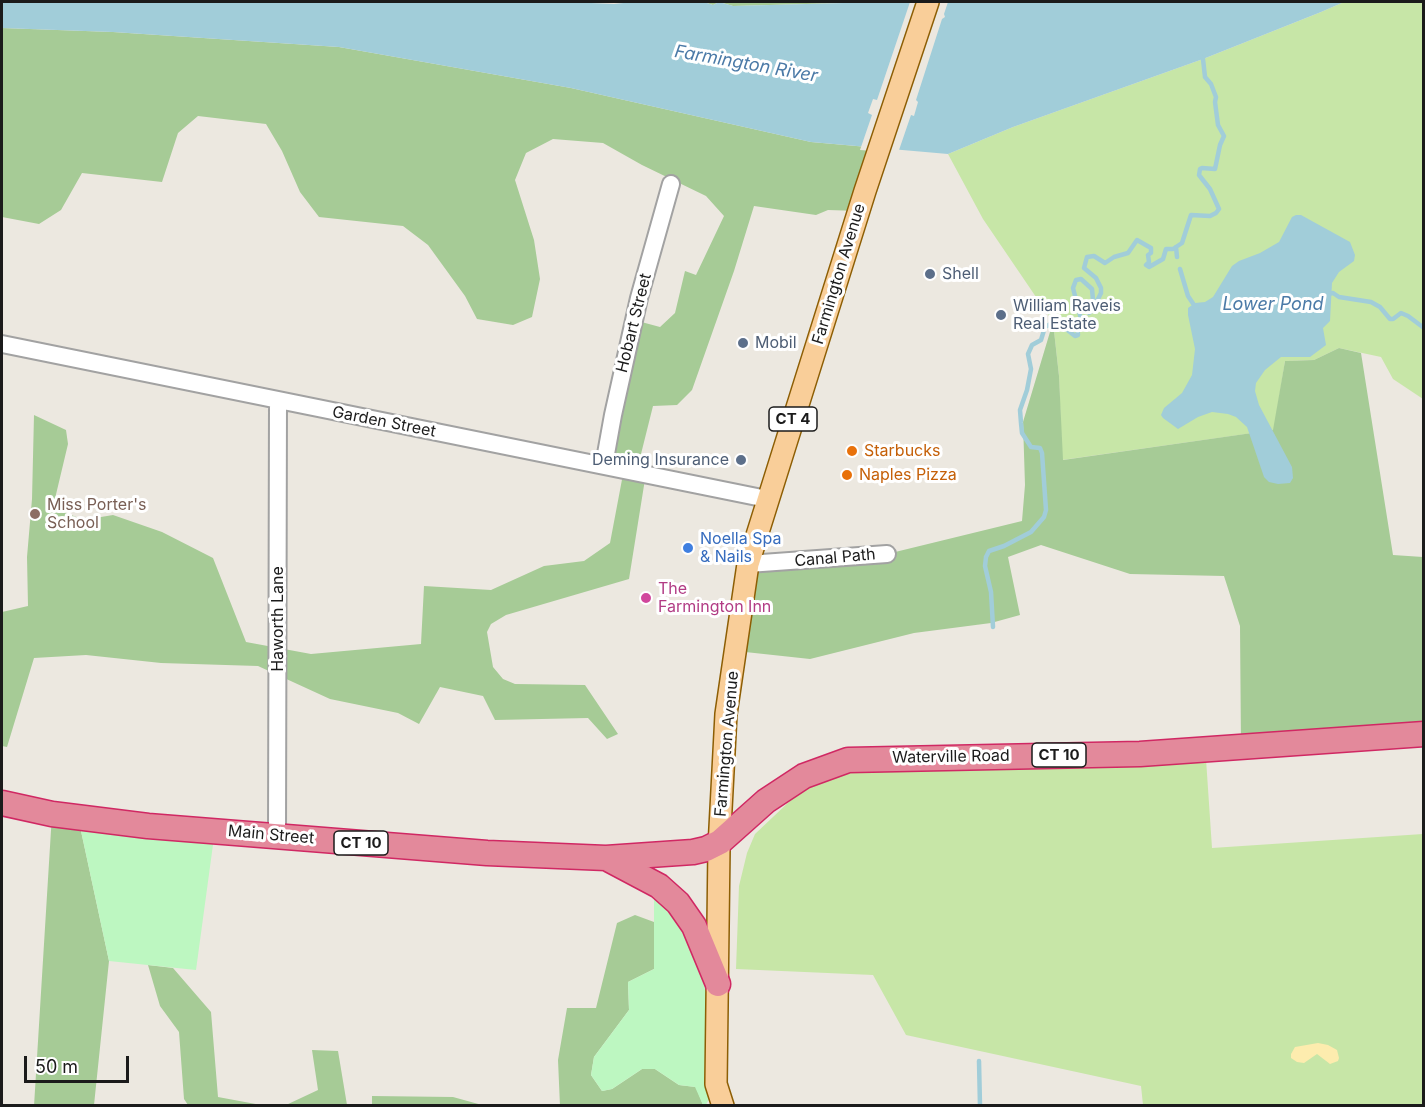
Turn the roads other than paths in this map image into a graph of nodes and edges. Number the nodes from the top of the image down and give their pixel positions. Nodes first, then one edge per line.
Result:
1 (928, 2) edge
2 (671, 184) dead end
3 (2, 344) edge
4 (278, 401) junction
5 (604, 465) junction
6 (767, 499) junction
7 (887, 554) dead end
8 (748, 564) junction
9 (1424, 734) edge
10 (2, 803) edge
11 (277, 837) junction
12 (720, 842) junction
13 (606, 858) junction
14 (718, 984) junction
15 (716, 1084) junction
16 (706, 1106) edge
17 (723, 1106) edge

1 - 6 main road, Farmington Avenue / CT 4
2 - 5 street, Hobart Street
3 - 4 street, Garden Street
4 - 5 street, Garden Street
4 - 11 street, Haworth Lane
5 - 6 street, Garden Street
6 - 8 main road, Farmington Avenue / CT 4
7 - 8 street, Canal Path
8 - 12 main road, Farmington Avenue / CT 4
9 - 12 highway, Waterville Road / CT 10
10 - 11 highway, Main Street / CT 10
11 - 13 highway, Main Street / CT 10
12 - 13 highway, Main Street / CT 10
12 - 14 main road, Farmington Avenue / CT 4
13 - 14 highway
14 - 15 main road, Farmington Avenue / CT 4
15 - 16 main road, Farmington Avenue / CT 4
15 - 17 main road, Farmington Avenue / CT 4

